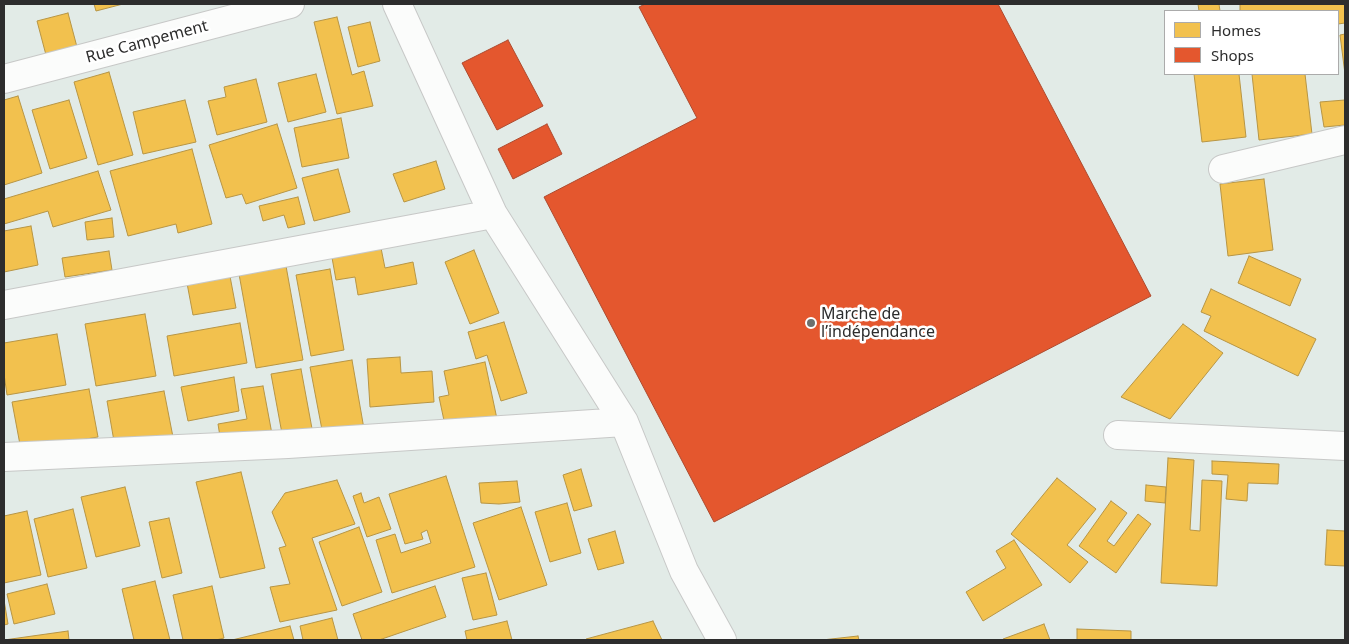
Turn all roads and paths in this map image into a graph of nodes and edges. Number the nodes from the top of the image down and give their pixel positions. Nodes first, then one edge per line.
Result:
1 (290, 4) edge
2 (397, 4) edge
3 (4, 80) edge
4 (1345, 140) edge
5 (1223, 169) dead end
6 (493, 214) junction
7 (4, 305) edge
8 (624, 422) junction
9 (1118, 434) dead end
10 (1345, 446) edge
11 (4, 456) edge
12 (722, 640) edge

1 - 3 street, Rue Campement
2 - 6 street
4 - 5 street
6 - 7 street
6 - 8 street
8 - 11 street
8 - 12 street
9 - 10 street

